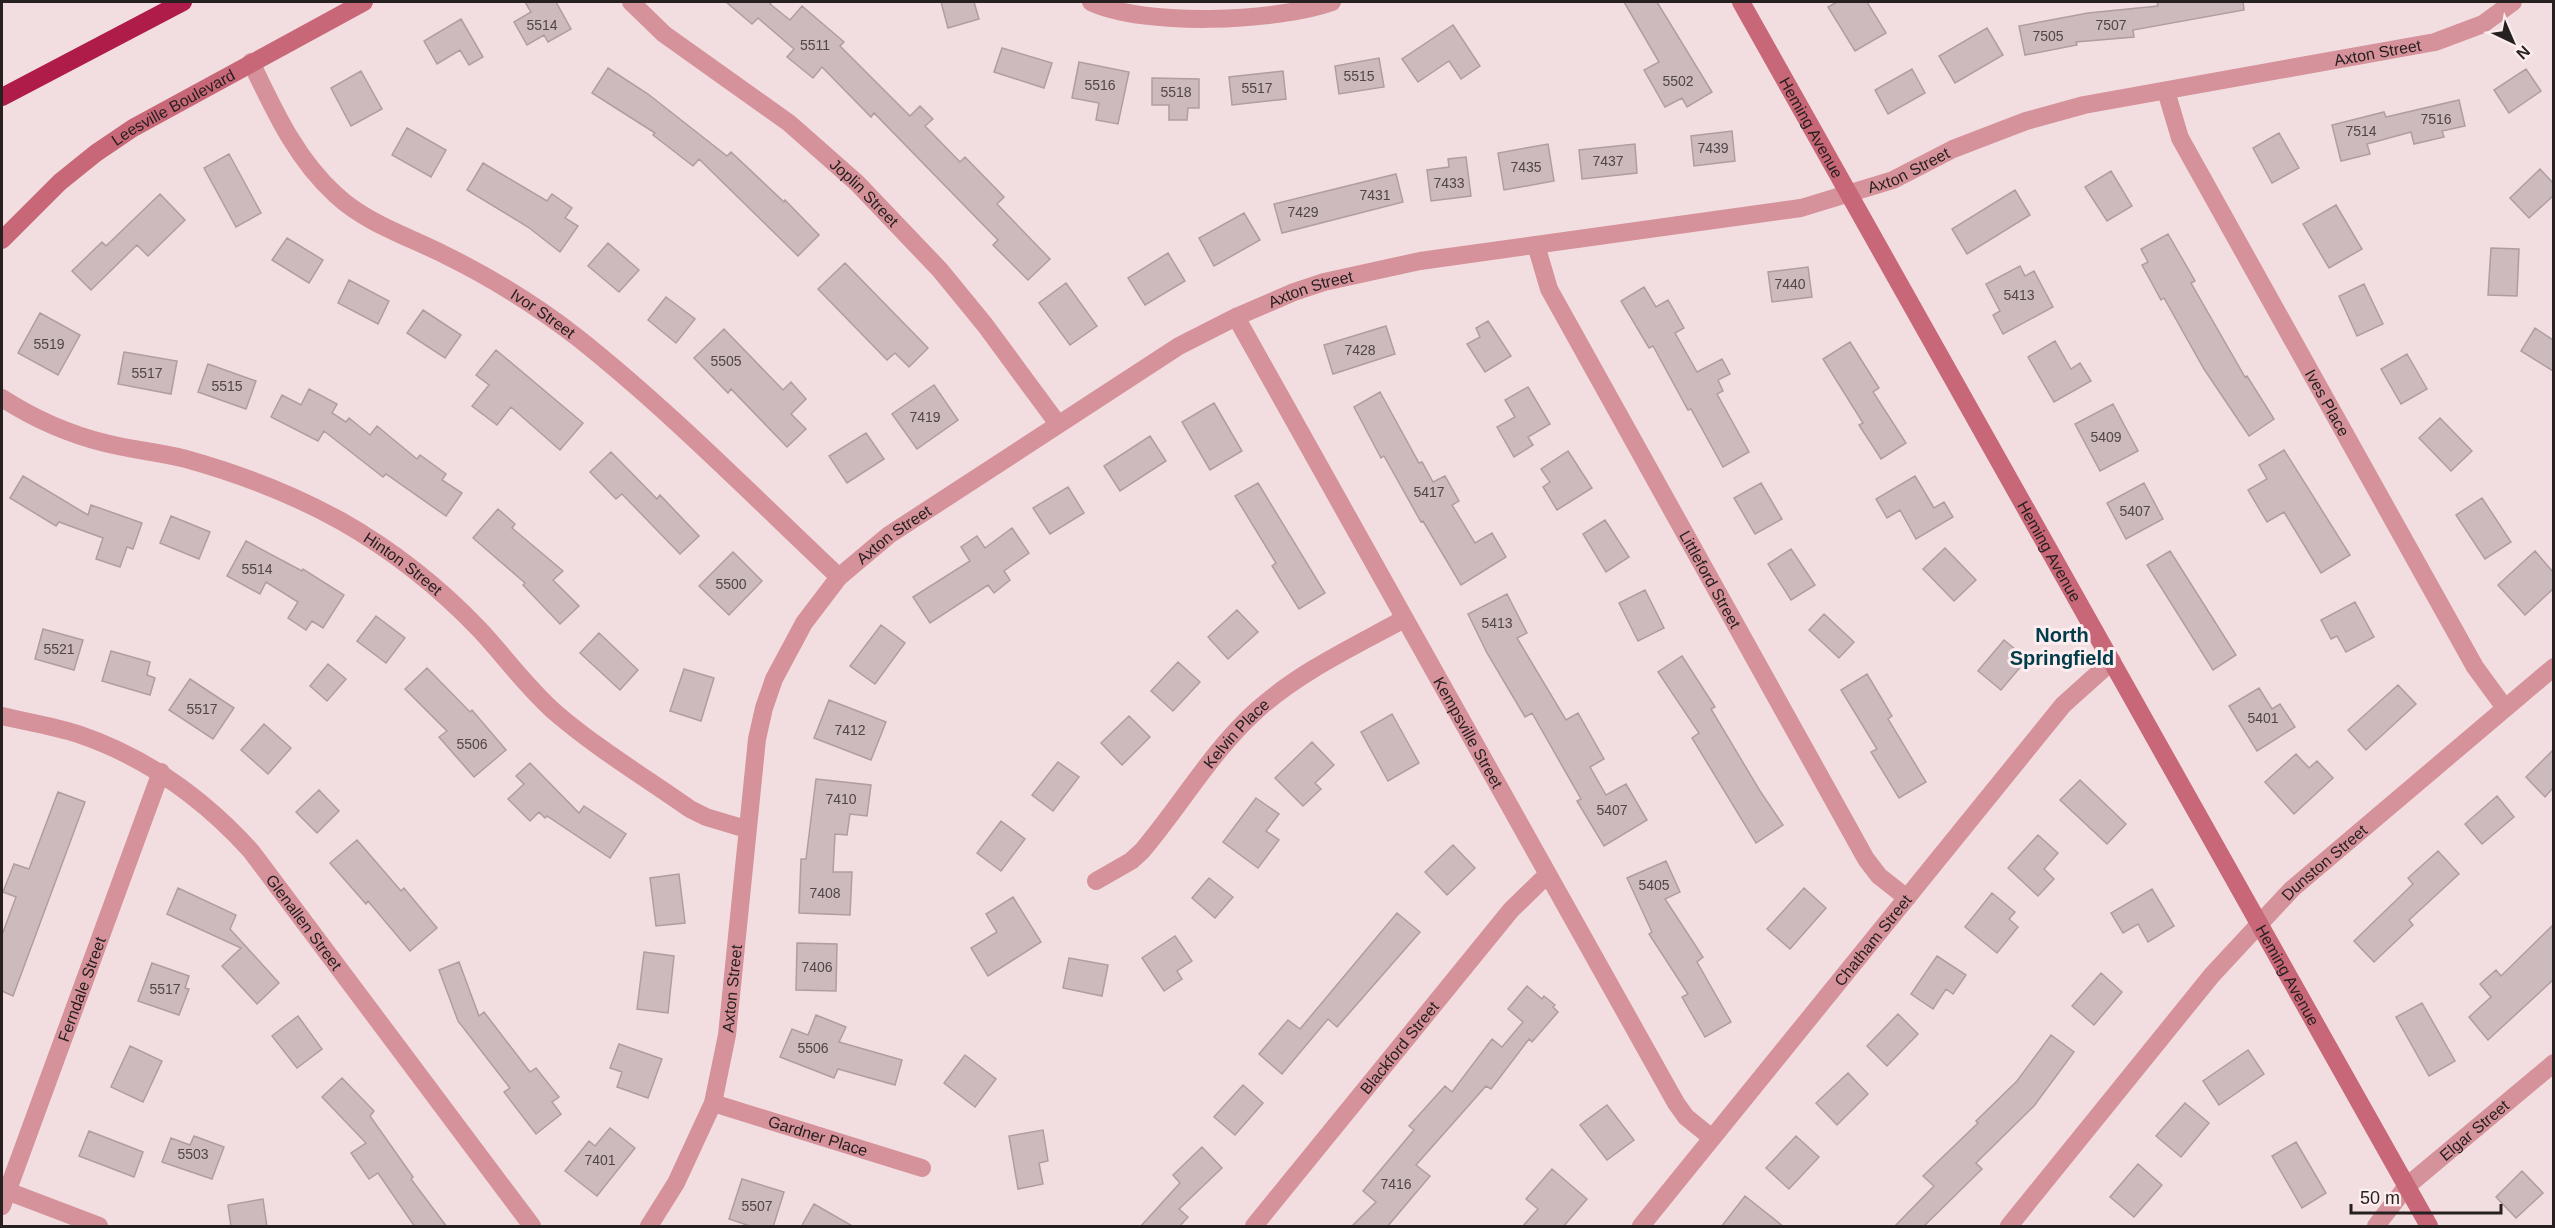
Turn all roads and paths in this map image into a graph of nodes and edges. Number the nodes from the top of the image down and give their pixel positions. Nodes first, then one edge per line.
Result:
1 (183, 2) edge
2 (364, 2) edge
3 (631, 2) edge
4 (1091, 2) edge
5 (1332, 2) edge
6 (1742, 2) edge
7 (2513, 2) edge
8 (1196, 10) edge
9 (251, 62) junction
10 (2166, 91) junction
11 (2, 96) edge
12 (1849, 193) junction
13 (2, 240) edge
14 (1536, 245) junction
15 (1236, 317) junction
16 (2, 398) edge
17 (1058, 424) junction
18 (839, 577) junction
19 (1404, 619) junction
20 (2112, 661) junction
21 (2553, 667) edge
22 (2505, 708) junction
23 (2, 716) edge
24 (161, 772) junction
25 (746, 829) junction
26 (1547, 875) junction
27 (1096, 880) dead end
28 (1907, 898) junction
29 (2260, 924) junction
30 (2553, 1063) edge
31 (712, 1103) junction
32 (1712, 1138) junction
33 (922, 1168) dead end
34 (2407, 1186) junction
35 (4, 1199) edge
36 (99, 1227) edge
37 (532, 1227) edge
38 (649, 1227) edge
39 (1254, 1227) edge
40 (1641, 1227) edge
41 (2009, 1227) edge
42 (2376, 1227) edge
43 (2429, 1227) edge

1 - 11 highway
2 - 9 street, Leesville Boulevard
3 - 17 street, Joplin Street
4 - 8 street
5 - 8 street
6 - 12 street, Heming Avenue
7 - 10 street, Axton Street
9 - 13 street, Leesville Boulevard
9 - 18 street, Ivor Street
10 - 12 street, Axton Street
10 - 22 street, Ives Place
12 - 14 street, Axton Street
12 - 20 street, Heming Avenue
14 - 15 street, Axton Street
14 - 28 street, Littleford Street
15 - 17 street, Axton Street
15 - 19 street, Kempsville Street
16 - 25 street, Hinton Street
17 - 18 street, Axton Street
18 - 25 street, Axton Street
19 - 26 street, Kempsville Street
19 - 27 street, Kelvin Place
20 - 28 street, Chatham Street
20 - 29 street, Heming Avenue
21 - 22 street, Dunston Street
22 - 29 street, Dunston Street
23 - 24 street, Glenallen Street
24 - 35 street, Ferndale Street
24 - 37 street, Glenallen Street
25 - 31 street, Axton Street
26 - 32 street, Kempsville Street
26 - 39 street, Blackford Street
28 - 32 street, Chatham Street
29 - 34 street, Heming Avenue
29 - 41 street, Dunston Street
30 - 34 street, Elgar Street
31 - 33 street, Gardner Place
31 - 38 street, Axton Street
32 - 40 street, Chatham Street
34 - 42 street, Elgar Street
34 - 43 street, Heming Avenue
35 - 36 street

